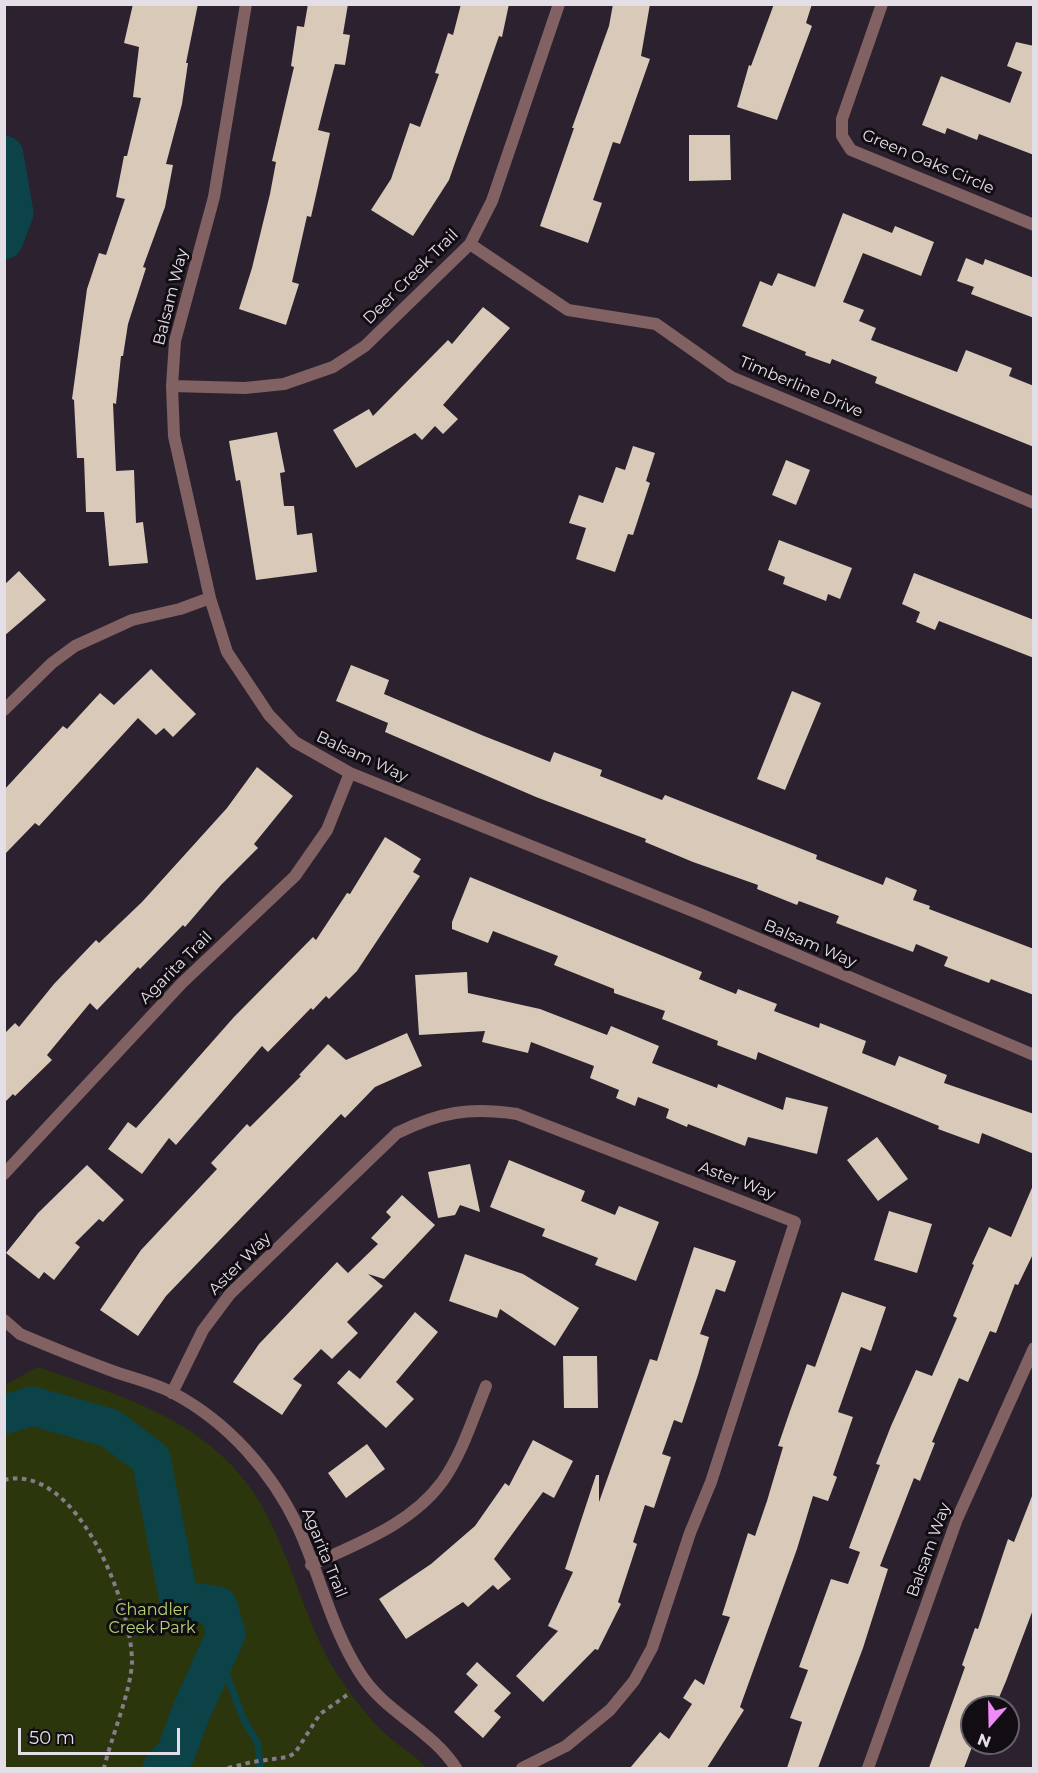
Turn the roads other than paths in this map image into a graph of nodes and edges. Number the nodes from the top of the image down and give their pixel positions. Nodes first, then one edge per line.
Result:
1 (246, 4) edge
2 (559, 4) edge
3 (882, 4) edge
4 (1034, 225) edge
5 (470, 244) junction
6 (172, 386) junction
7 (1034, 503) edge
8 (210, 598) junction
9 (4, 710) edge
10 (350, 773) junction
11 (1034, 1054) edge
12 (4, 1174) edge
13 (4, 1320) edge
14 (1034, 1348) edge
15 (486, 1386) dead end
16 (172, 1393) junction
17 (311, 1565) junction
18 (456, 1768) edge
19 (522, 1768) edge
20 (868, 1768) edge

1 - 6 street, Balsam Way
2 - 5 street, Deer Creek Trail
3 - 4 street, Green Oaks Circle
5 - 6 street, Deer Creek Trail
5 - 7 street, Timberline Drive
6 - 8 street, Balsam Way
8 - 9 street
8 - 10 street, Balsam Way
10 - 11 street, Balsam Way
10 - 12 street, Agarita Trail
13 - 16 street, Agarita Trail
14 - 20 street, Balsam Way
15 - 17 street
16 - 17 street, Agarita Trail
16 - 19 street, Aster Way
17 - 18 street, Agarita Trail

